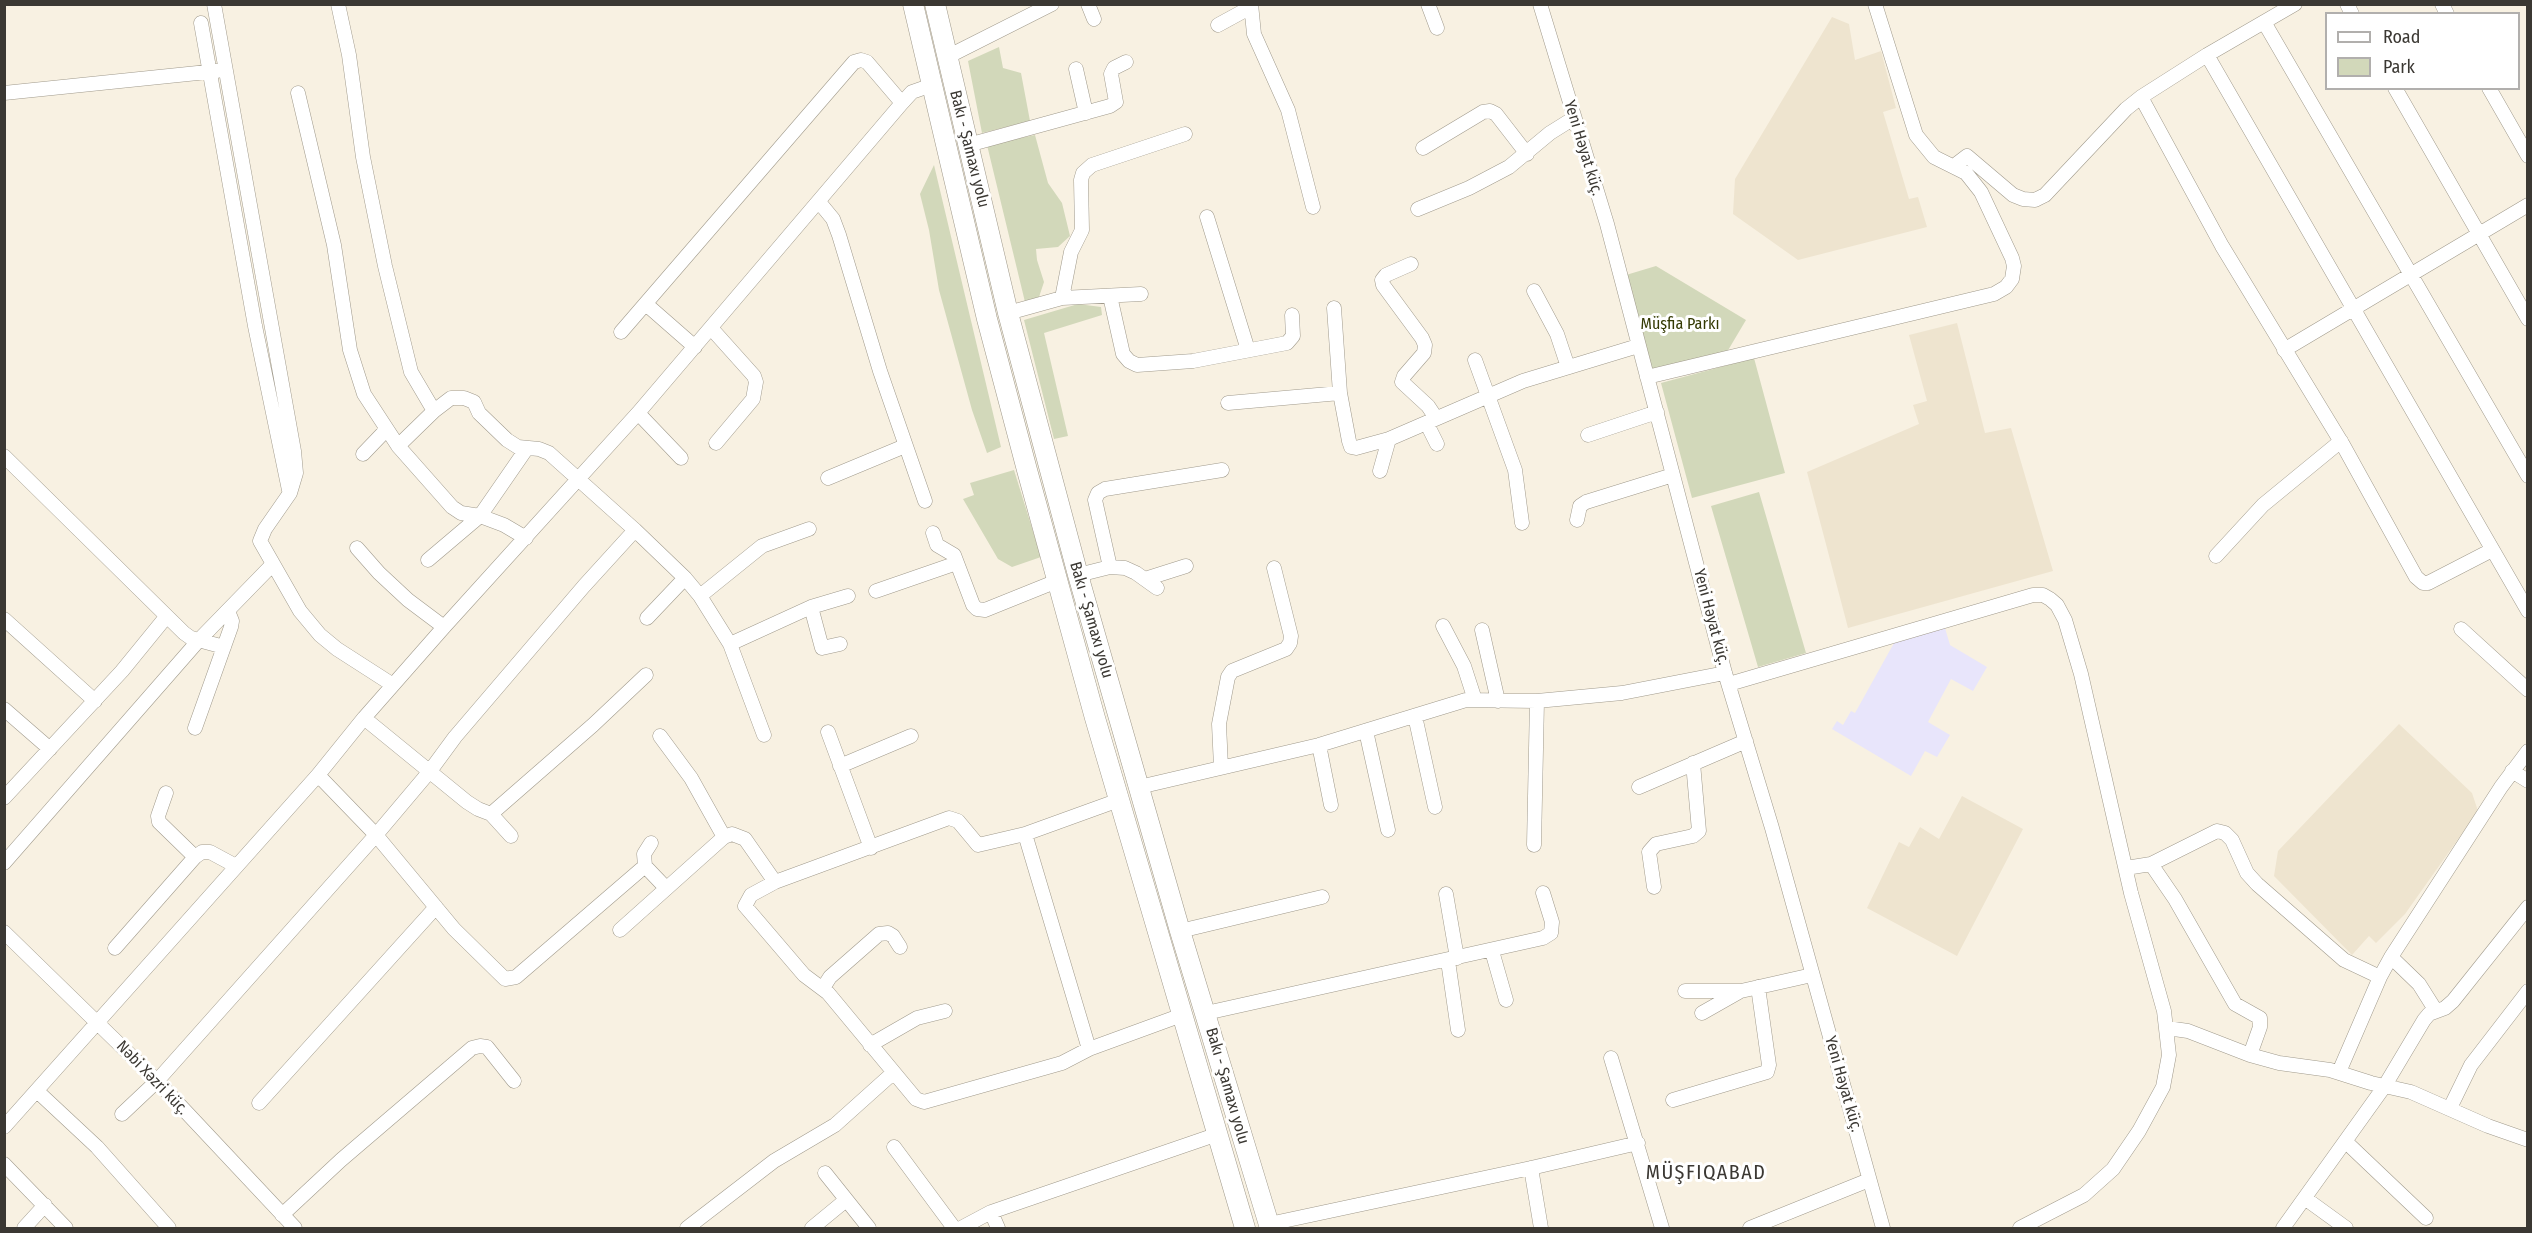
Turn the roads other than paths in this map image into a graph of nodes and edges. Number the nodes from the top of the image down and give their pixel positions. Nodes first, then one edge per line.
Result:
1 (214, 4) edge
2 (338, 4) edge
3 (913, 4) edge
4 (935, 4) edge
5 (1052, 4) edge
6 (1088, 4) edge
7 (1428, 4) edge
8 (1540, 4) edge
9 (1875, 4) edge
10 (2295, 4) edge
11 (1251, 6) edge
12 (1094, 19) dead end
13 (2264, 22) junction
14 (201, 23) dead end
15 (1218, 25) dead end
16 (1437, 28) dead end
17 (2206, 55) junction
18 (947, 57) junction
19 (1126, 62) dead end
20 (1076, 69) dead end
21 (225, 70) junction
22 (210, 72) junction
23 (932, 85) junction
24 (2396, 90) edge
25 (2490, 90) edge
26 (4, 93) edge
27 (298, 93) dead end
28 (2140, 98) junction
29 (902, 103) junction
30 (1086, 113) junction
31 (1574, 118) junction
32 (1185, 134) dead end
33 (968, 145) junction
34 (1423, 148) dead end
35 (1527, 154) junction
36 (2528, 156) edge
37 (1954, 166) junction
38 (819, 202) junction
39 (2528, 205) edge
40 (1313, 207) dead end
41 (1418, 209) dead end
42 (1207, 217) dead end
43 (2478, 233) junction
44 (1411, 264) dead end
45 (2410, 273) junction
46 (1534, 291) dead end
47 (1141, 294) dead end
48 (1110, 296) junction
49 (1062, 298) junction
50 (647, 305) junction
51 (1334, 308) dead end
52 (2354, 308) junction
53 (1008, 313) junction
54 (1292, 315) dead end
55 (2528, 319) edge
56 (711, 328) junction
57 (621, 332) dead end
58 (1638, 346) junction
59 (695, 347) junction
60 (1248, 350) junction
61 (2284, 350) junction
62 (1475, 360) dead end
63 (1568, 367) junction
64 (1647, 376) junction
65 (1340, 393) junction
66 (1490, 395) junction
67 (1228, 403) dead end
68 (434, 411) junction
69 (1657, 412) junction
70 (638, 413) junction
71 (1432, 421) junction
72 (386, 430) junction
73 (1588, 435) dead end
74 (1389, 439) junction
75 (2341, 441) junction
76 (716, 443) dead end
77 (1437, 444) dead end
78 (905, 446) junction
79 (398, 447) junction
80 (527, 448) junction
81 (363, 454) dead end
82 (4, 456) edge
83 (681, 458) dead end
84 (1222, 470) dead end
85 (1380, 471) dead end
86 (1673, 475) junction
87 (2528, 476) edge
88 (828, 478) dead end
89 (579, 479) junction
90 (290, 492) junction
91 (925, 501) dead end
92 (480, 516) junction
93 (1577, 520) dead end
94 (1522, 523) dead end
95 (809, 529) dead end
96 (635, 530) junction
97 (933, 533) dead end
98 (526, 538) junction
99 (357, 548) dead end
100 (2492, 550) junction
101 (2216, 556) dead end
102 (428, 560) dead end
103 (957, 563) junction
104 (273, 564) junction
105 (1186, 566) dead end
106 (1110, 567) junction
107 (1274, 568) dead end
108 (1078, 575) junction
109 (686, 578) junction
110 (1058, 581) junction
111 (876, 591) dead end
112 (700, 596) junction
113 (848, 596) dead end
114 (812, 607) junction
115 (228, 611) junction
116 (2528, 611) edge
117 (166, 617) junction
118 (646, 618) dead end
119 (4, 619) edge
120 (1443, 626) dead end
121 (444, 627) junction
122 (2461, 629) dead end
123 (1482, 630) dead end
124 (199, 640) junction
125 (730, 644) junction
126 (840, 644) dead end
127 (224, 647) junction
128 (646, 675) dead end
129 (1727, 679) junction
130 (393, 685) junction
131 (2528, 690) edge
132 (1475, 700) junction
133 (95, 701) junction
134 (1498, 701) junction
135 (1537, 701) junction
136 (4, 709) edge
137 (1414, 716) junction
138 (364, 718) junction
139 (195, 728) dead end
140 (1366, 731) junction
141 (828, 732) dead end
142 (764, 735) dead end
143 (660, 736) dead end
144 (911, 736) dead end
145 (1746, 741) junction
146 (1319, 744) junction
147 (50, 749) junction
148 (2528, 751) edge
149 (1693, 763) junction
150 (840, 766) junction
151 (1221, 768) junction
152 (430, 771) junction
153 (2512, 771) junction
154 (318, 775) junction
155 (2528, 781) edge
156 (1139, 787) junction
157 (1639, 787) dead end
158 (165, 793) dead end
159 (4, 798) edge
160 (1119, 800) junction
161 (1331, 805) dead end
162 (1435, 807) dead end
163 (491, 814) junction
164 (1388, 830) dead end
165 (1025, 834) junction
166 (376, 835) junction
167 (511, 836) dead end
168 (724, 837) junction
169 (651, 843) dead end
170 (1534, 846) dead end
171 (871, 848) junction
172 (195, 856) junction
173 (4, 862) edge
174 (2151, 864) junction
175 (237, 866) junction
176 (645, 866) junction
177 (2126, 868) junction
178 (775, 882) junction
179 (1654, 887) dead end
180 (666, 888) junction
181 (1543, 893) dead end
182 (1446, 894) dead end
183 (1322, 897) dead end
184 (2528, 907) edge
185 (436, 908) junction
186 (620, 930) dead end
187 (1180, 931) junction
188 (4, 932) edge
189 (900, 947) dead end
190 (115, 948) dead end
191 (1492, 951) junction
192 (2391, 957) junction
193 (1452, 959) junction
194 (1812, 975) junction
195 (2380, 977) junction
196 (1758, 987) junction
197 (823, 988) junction
198 (1685, 991) dead end
199 (1741, 991) junction
200 (2528, 991) edge
201 (1506, 1000) dead end
202 (945, 1011) dead end
203 (2436, 1011) junction
204 (1206, 1013) junction
205 (1702, 1013) dead end
206 (1182, 1015) junction
207 (99, 1023) junction
208 (2167, 1028) junction
209 (1458, 1030) dead end
210 (870, 1045) junction
211 (1089, 1049) junction
212 (2250, 1055) junction
213 (1611, 1058) dead end
214 (2339, 1072) junction
215 (893, 1073) junction
216 (157, 1081) junction
217 (514, 1082) dead end
218 (2384, 1087) junction
219 (36, 1091) junction
220 (1673, 1100) dead end
221 (259, 1103) dead end
222 (2450, 1108) junction
223 (122, 1114) dead end
224 (8, 1117) edge
225 (1218, 1134) junction
226 (2528, 1140) edge
227 (2346, 1142) junction
228 (1638, 1143) junction
229 (894, 1147) dead end
230 (4, 1164) edge
231 (1531, 1168) junction
232 (825, 1173) dead end
233 (1869, 1180) junction
234 (2306, 1199) junction
235 (846, 1200) junction
236 (45, 1205) junction
237 (991, 1212) junction
238 (282, 1215) junction
239 (2426, 1218) dead end
240 (1269, 1226) edge
241 (24, 1228) edge
242 (66, 1228) edge
243 (170, 1228) edge
244 (295, 1228) edge
245 (687, 1228) edge
246 (812, 1228) edge
247 (868, 1228) edge
248 (954, 1228) edge
249 (961, 1228) edge
250 (998, 1228) edge
251 (1245, 1228) edge
252 (1541, 1228) edge
253 (1662, 1228) edge
254 (1750, 1228) edge
255 (1883, 1228) edge
256 (2020, 1228) edge
257 (2283, 1228) edge
258 (2346, 1228) edge

1 - 21 street
2 - 68 street
3 - 23 highway, Bakı - Şamaxı yolu
4 - 18 highway, Bakı - Şamaxı yolu
5 - 18 street
6 - 12 street
7 - 16 street
8 - 31 street, Yeni Həyat küç.
9 - 37 street
10 - 13 street
11 - 15 street
11 - 40 street
13 - 17 street
13 - 45 street
14 - 22 street
17 - 28 street
17 - 52 street
18 - 33 highway, Bakı - Şamaxı yolu
19 - 30 street
20 - 30 street
21 - 22 street
21 - 90 street
22 - 26 street
22 - 90 street
23 - 29 street
23 - 110 highway, Bakı - Şamaxı yolu
24 - 43 street
25 - 36 street
27 - 72 street
28 - 37 street
28 - 61 street
29 - 38 street
29 - 50 street
30 - 33 street
31 - 35 street
31 - 58 street, Yeni Həyat küç.
32 - 49 street
33 - 53 highway, Bakı - Şamaxı yolu
34 - 35 street
35 - 41 street
37 - 64 street
38 - 56 street
38 - 78 street
39 - 43 street
42 - 60 street
43 - 45 street
43 - 55 street
44 - 71 street
45 - 52 street
45 - 87 street
46 - 63 street
47 - 48 street
48 - 49 street
48 - 60 street
49 - 53 street
50 - 57 street
50 - 59 street
51 - 65 street
52 - 61 street
52 - 100 street
53 - 108 highway, Bakı - Şamaxı yolu
54 - 60 street
56 - 59 street
56 - 76 street
58 - 63 street
58 - 64 street, Yeni Həyat küç.
59 - 70 street
61 - 75 street
62 - 66 street
63 - 66 street
64 - 69 street, Yeni Həyat küç.
65 - 67 street
65 - 74 street
66 - 71 street
66 - 94 street
68 - 79 street
68 - 80 street
69 - 73 street
69 - 86 street, Yeni Həyat küç.
70 - 83 street
70 - 89 street
71 - 74 street
71 - 77 street
72 - 79 street
72 - 81 street
74 - 85 street
75 - 100 street
75 - 101 street
78 - 88 street
78 - 91 street
79 - 92 street
80 - 89 street
80 - 92 street
82 - 117 street
84 - 106 street
86 - 93 street
86 - 129 street, Yeni Həyat küç.
89 - 96 street
89 - 98 street
90 - 104 street
92 - 98 street
92 - 102 street
95 - 112 street
96 - 109 street
96 - 152 street
97 - 103 street
98 - 121 street
99 - 121 street
100 - 116 street
103 - 110 street
103 - 111 street
104 - 115 street
104 - 130 street
105 - 106 street
106 - 108 street
107 - 151 street
108 - 156 highway, Bakı - Şamaxı yolu
109 - 112 street
109 - 118 street
110 - 160 highway, Bakı - Şamaxı yolu
112 - 125 street
113 - 114 street
114 - 125 street
114 - 126 street
115 - 124 street
115 - 127 street
117 - 124 street
117 - 133 street
119 - 133 street
120 - 132 street
121 - 130 street
122 - 131 street
123 - 134 street
124 - 127 street
124 - 173 street
125 - 142 street
127 - 139 street
128 - 163 street
129 - 135 street
129 - 145 street, Yeni Həyat küç.
129 - 177 street
130 - 138 street
132 - 134 street
132 - 137 street
133 - 147 street
134 - 135 street
135 - 170 street
136 - 147 street
137 - 140 street
137 - 162 street
138 - 152 street
138 - 154 street
140 - 146 street
140 - 164 street
141 - 150 street
143 - 168 street
144 - 150 street
145 - 149 street
145 - 194 street, Yeni Həyat küç.
146 - 151 street
146 - 161 street
147 - 159 street
148 - 153 street
149 - 157 street
149 - 179 street
150 - 171 street
151 - 156 street
152 - 163 street
152 - 166 street
153 - 155 street
153 - 192 street
154 - 166 street
154 - 175 street
156 - 187 highway, Bakı - Şamaxı yolu
158 - 172 street
160 - 165 street
160 - 206 highway, Bakı - Şamaxı yolu
163 - 167 street
165 - 171 street
165 - 211 street
166 - 185 street
166 - 216 street
168 - 178 street
168 - 180 street
169 - 176 street
171 - 178 street
172 - 175 street
172 - 190 street
174 - 177 street
174 - 195 street
174 - 212 street
175 - 207 street
176 - 180 street
176 - 185 street
177 - 208 street
178 - 197 street
180 - 186 street
181 - 191 street
182 - 193 street
183 - 187 street
184 - 203 street
185 - 221 street
187 - 204 highway, Bakı - Şamaxı yolu
188 - 207 street, Nəbi Xəzri küç.
189 - 197 street
191 - 193 street
191 - 201 street
192 - 195 street
192 - 203 street
193 - 204 street
193 - 209 street
194 - 196 street
194 - 233 street, Yeni Həyat küç.
195 - 214 street
196 - 199 street
196 - 220 street
197 - 210 street
198 - 199 street
199 - 205 street
200 - 222 street
202 - 210 street
203 - 218 street
204 - 240 highway, Bakı - Şamaxı yolu
206 - 211 street
206 - 225 highway, Bakı - Şamaxı yolu
207 - 216 street, Nəbi Xəzri küç.
207 - 219 street
208 - 212 street
208 - 256 street
210 - 215 street
211 - 215 street
212 - 214 street
213 - 228 street
214 - 218 street
215 - 245 street
216 - 223 street
216 - 238 street, Nəbi Xəzri küç.
217 - 238 street
218 - 222 street
218 - 227 street
219 - 224 street
219 - 243 street
222 - 226 street
225 - 237 street
225 - 251 highway, Bakı - Şamaxı yolu
227 - 234 street
227 - 239 street
228 - 231 street
228 - 253 street
229 - 248 street
230 - 236 street
231 - 240 street
231 - 252 street
232 - 235 street
233 - 254 street
233 - 255 street, Yeni Həyat küç.
234 - 257 street
234 - 258 street
235 - 246 street
235 - 247 street
236 - 241 street
236 - 242 street
237 - 249 street
237 - 250 street
238 - 244 street, Nəbi Xəzri küç.

